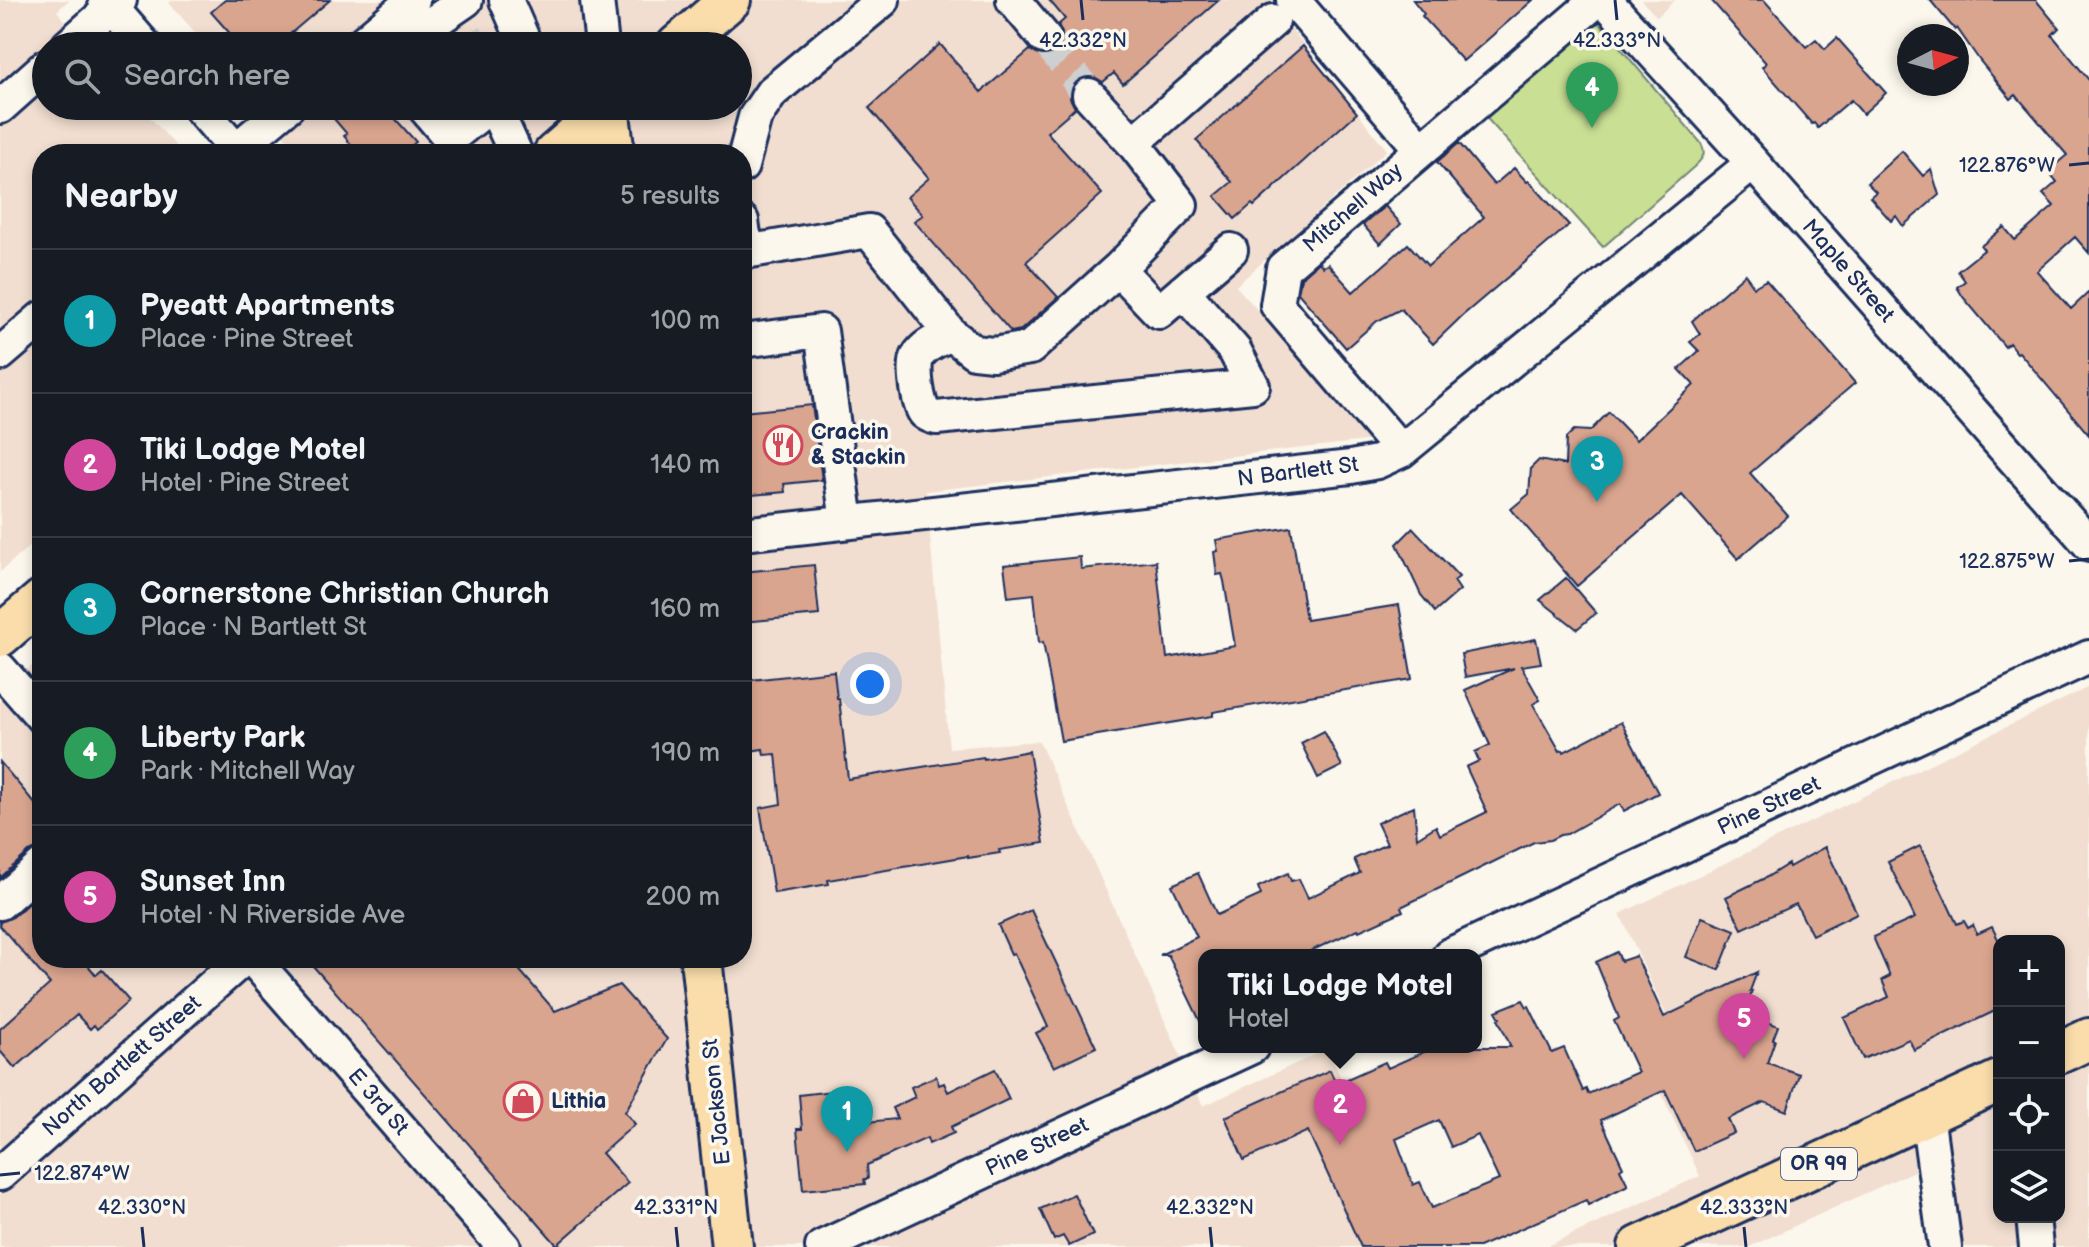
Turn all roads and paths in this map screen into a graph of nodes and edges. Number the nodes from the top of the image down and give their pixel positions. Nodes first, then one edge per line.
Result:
1 (506, 0) edge
2 (597, 0) edge
3 (730, 0) edge
4 (883, 0) edge
5 (1013, 0) edge
6 (1597, 0) edge
7 (1605, 0) edge
8 (112, 3) edge
9 (1283, 11) edge
10 (463, 13) edge
11 (411, 20) edge
12 (82, 32) edge
13 (134, 32) edge
14 (387, 32) edge
15 (520, 32) edge
16 (600, 32) edge
17 (693, 32) edge
18 (1044, 37) tunnel mouth
19 (32, 78) edge
20 (1089, 95) tunnel mouth
21 (0, 107) edge
22 (209, 120) edge
23 (273, 120) edge
24 (435, 120) edge
25 (474, 120) edge
26 (499, 120) edge
27 (593, 120) edge
28 (610, 120) edge
29 (1133, 143) junction
30 (229, 144) edge
31 (246, 144) edge
32 (511, 144) edge
33 (565, 144) edge
34 (613, 144) edge
35 (748, 144) edge
36 (1421, 149) junction
37 (1753, 163) junction
38 (752, 241) edge
39 (1231, 250) dead end
40 (1118, 269) junction
41 (1183, 291) junction
42 (32, 327) edge
43 (951, 334) junction
44 (752, 340) edge
45 (0, 354) edge
46 (1401, 451) junction
47 (847, 522) junction
48 (752, 533) edge
49 (2089, 544) edge
50 (32, 609) edge
51 (0, 636) edge
52 (2089, 657) edge
53 (0, 669) edge
54 (32, 706) edge
55 (32, 875) edge
56 (0, 903) edge
57 (1462, 949) edge
58 (233, 968) edge
59 (261, 968) edge
60 (702, 968) edge
61 (2089, 1039) edge
62 (2065, 1050) edge
63 (1239, 1053) edge
64 (1993, 1084) edge
65 (1927, 1114) junction
66 (0, 1174) edge
67 (2034, 1223) edge
68 (504, 1247) edge
69 (732, 1247) edge
70 (822, 1247) edge
71 (1639, 1247) edge
72 (1945, 1247) edge
73 (2036, 1247) edge

1 - 15 street
2 - 16 street
3 - 17 main road
4 - 35 street
5 - 18 street
6 - 36 street, Mitchell Way
7 - 37 street, Maple Street
8 - 12 street
8 - 13 street
9 - 29 street
9 - 36 street
10 - 11 street
11 - 14 street
19 - 21 street
20 - 29 street
22 - 30 street
23 - 31 street
24 - 25 street
26 - 32 street
27 - 33 main road
28 - 34 main road
29 - 40 street
36 - 46 street, Mitchell Way
37 - 46 street, N Bartlett St
37 - 49 street, Maple Street
38 - 43 street
39 - 41 street
40 - 41 street
40 - 43 street
41 - 43 street
42 - 45 street
44 - 47 street
46 - 47 street, N Bartlett St
47 - 48 street, N Bartlett St
50 - 51 main road
52 - 57 street, Pine Street
53 - 54 street
55 - 56 street
58 - 66 street, North Bartlett Street
59 - 68 street, E 3rd St
60 - 69 main road, E Jackson St
61 - 62 main road
63 - 70 street, Pine Street
64 - 65 main road, OR 99
65 - 71 main road, OR 99
65 - 72 street
67 - 73 street

